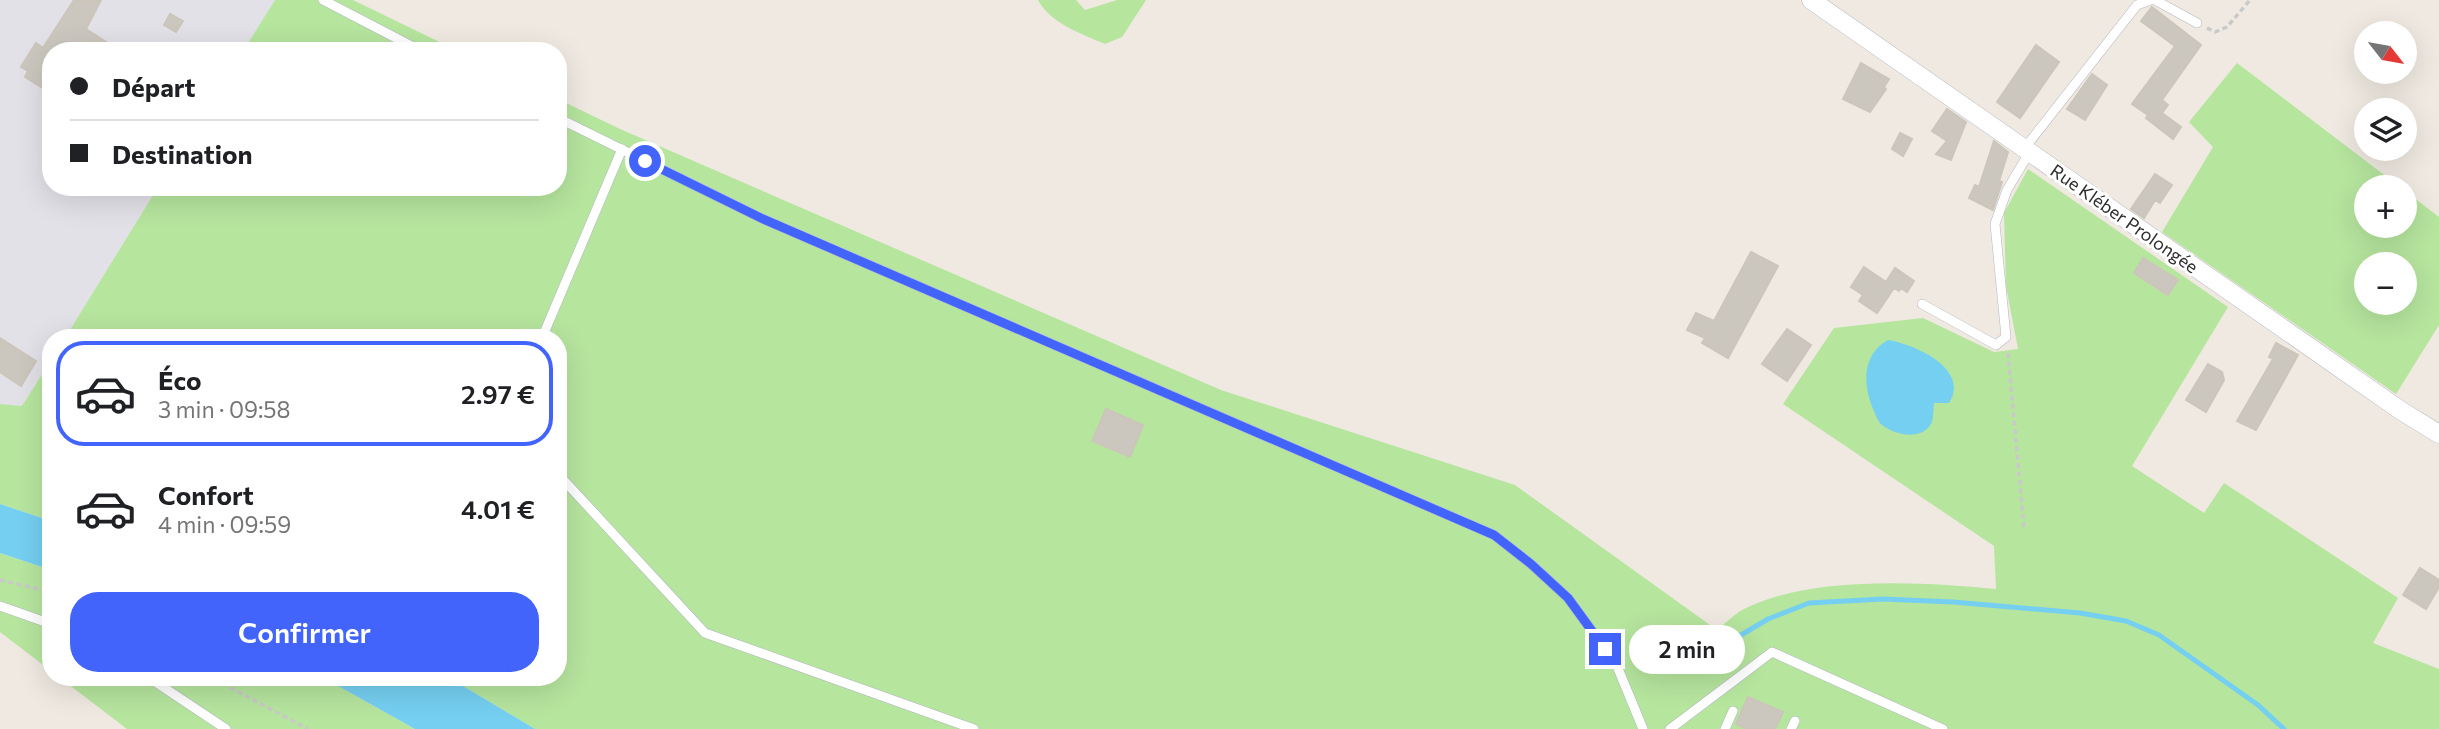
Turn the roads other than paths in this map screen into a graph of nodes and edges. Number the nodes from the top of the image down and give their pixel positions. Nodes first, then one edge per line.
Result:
1 (323, 0) edge
2 (1811, 0) edge
3 (2153, 0) edge
4 (2197, 23) road end
5 (404, 42) edge
6 (567, 122) edge
7 (622, 149) junction
8 (2027, 151) junction
9 (1922, 304) dead end
10 (545, 329) edge
11 (2439, 434) edge
12 (567, 484) edge
13 (0, 606) edge
14 (42, 621) edge
15 (162, 686) edge
16 (1733, 711) dead end
17 (226, 729) edge
18 (974, 729) edge
19 (1643, 729) edge
20 (1671, 729) edge
21 (1725, 729) edge
22 (1943, 729) edge

1 - 5 lane
2 - 8 street, Rue Kléber Prolongée
3 - 4 lane
3 - 8 lane
6 - 7 lane
7 - 10 lane
7 - 19 lane
8 - 9 lane
8 - 11 street, Rue Kléber Prolongée
12 - 18 lane
13 - 14 lane
15 - 17 lane
16 - 21 lane
20 - 22 lane

